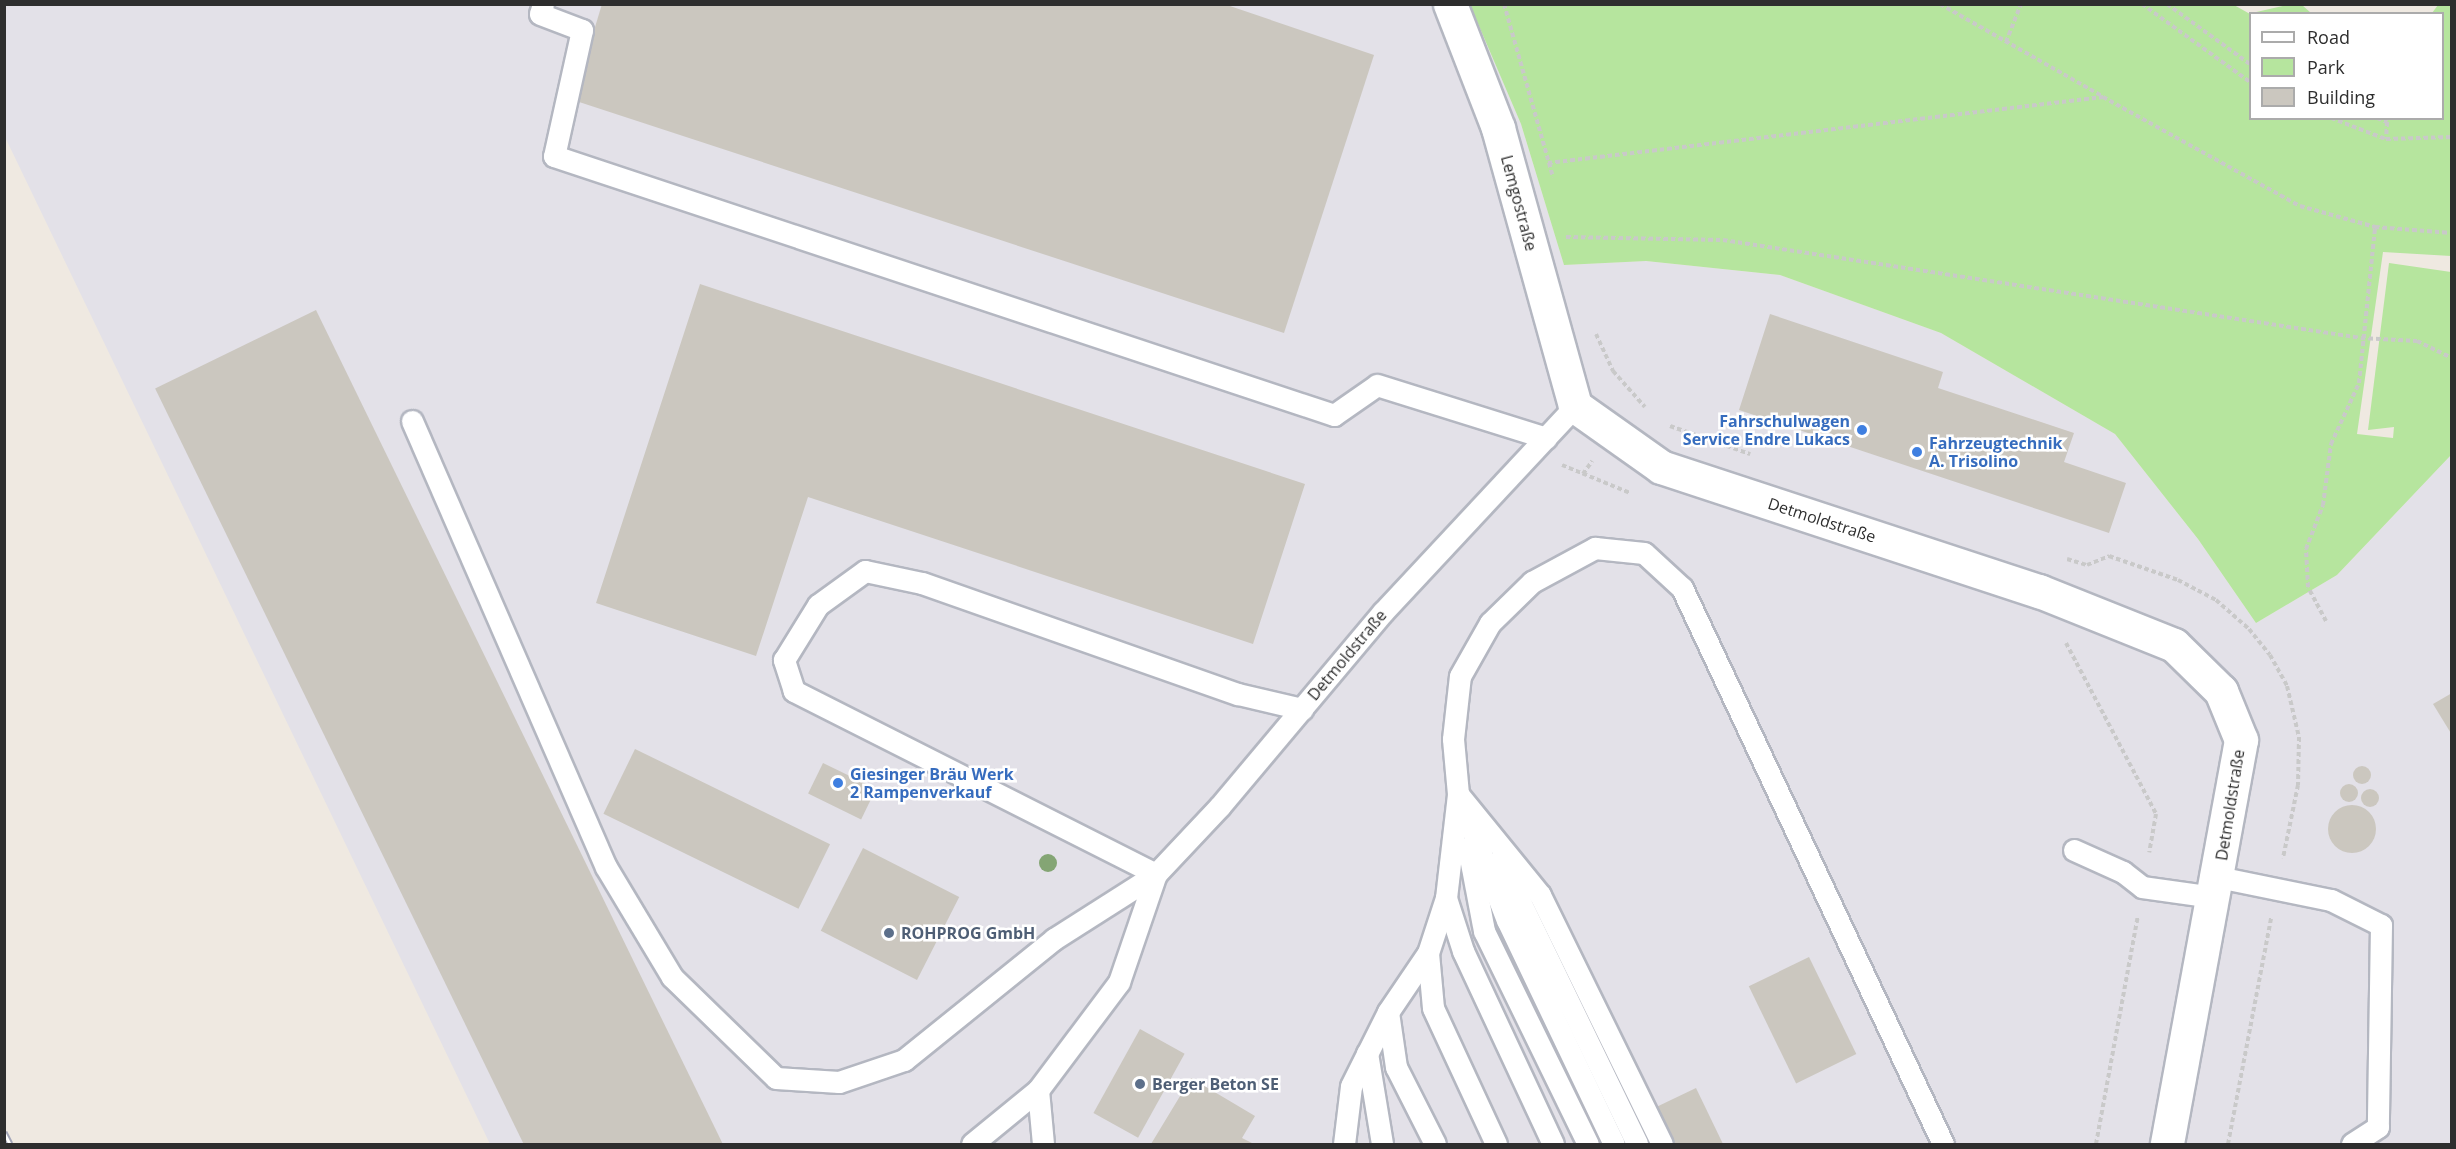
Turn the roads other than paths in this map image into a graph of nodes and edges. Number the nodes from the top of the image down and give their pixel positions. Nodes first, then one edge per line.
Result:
1 (543, 4) edge
2 (1450, 4) edge
3 (1575, 406) junction
4 (412, 422) dead end
5 (1546, 438) junction
6 (1302, 709) junction
7 (1458, 794) junction
8 (1486, 829) junction
9 (2074, 850) dead end
10 (1156, 874) junction
11 (2216, 887) junction
12 (1446, 898) junction
13 (1428, 953) junction
14 (1388, 1012) junction
15 (1367, 1053) junction
16 (1038, 1090) junction
17 (972, 1144) edge
18 (1043, 1144) edge
19 (1344, 1144) edge
20 (1382, 1144) edge
21 (1435, 1144) edge
22 (1496, 1144) edge
23 (1553, 1144) edge
24 (1588, 1144) edge
25 (1614, 1144) edge
26 (1637, 1144) edge
27 (1662, 1144) edge
28 (1943, 1144) edge
29 (2167, 1144) edge
30 (2352, 1144) edge

1 - 5 lane
2 - 3 street, Lemgostraße
3 - 5 lane, Detmoldstraße
3 - 11 street, Detmoldstraße
4 - 10 lane
5 - 6 lane, Detmoldstraße
6 - 10 lane, Detmoldstraße
6 - 10 lane
7 - 8 lane
7 - 12 lane
7 - 24 lane
7 - 25 lane
7 - 28 lane
8 - 26 lane
8 - 27 lane
9 - 11 lane
10 - 16 lane
11 - 29 street, Detmoldstraße
11 - 30 lane
12 - 13 lane
12 - 23 lane
13 - 14 lane
13 - 22 lane
14 - 15 lane
14 - 21 lane
15 - 19 lane
15 - 20 lane
16 - 17 lane
16 - 18 lane

